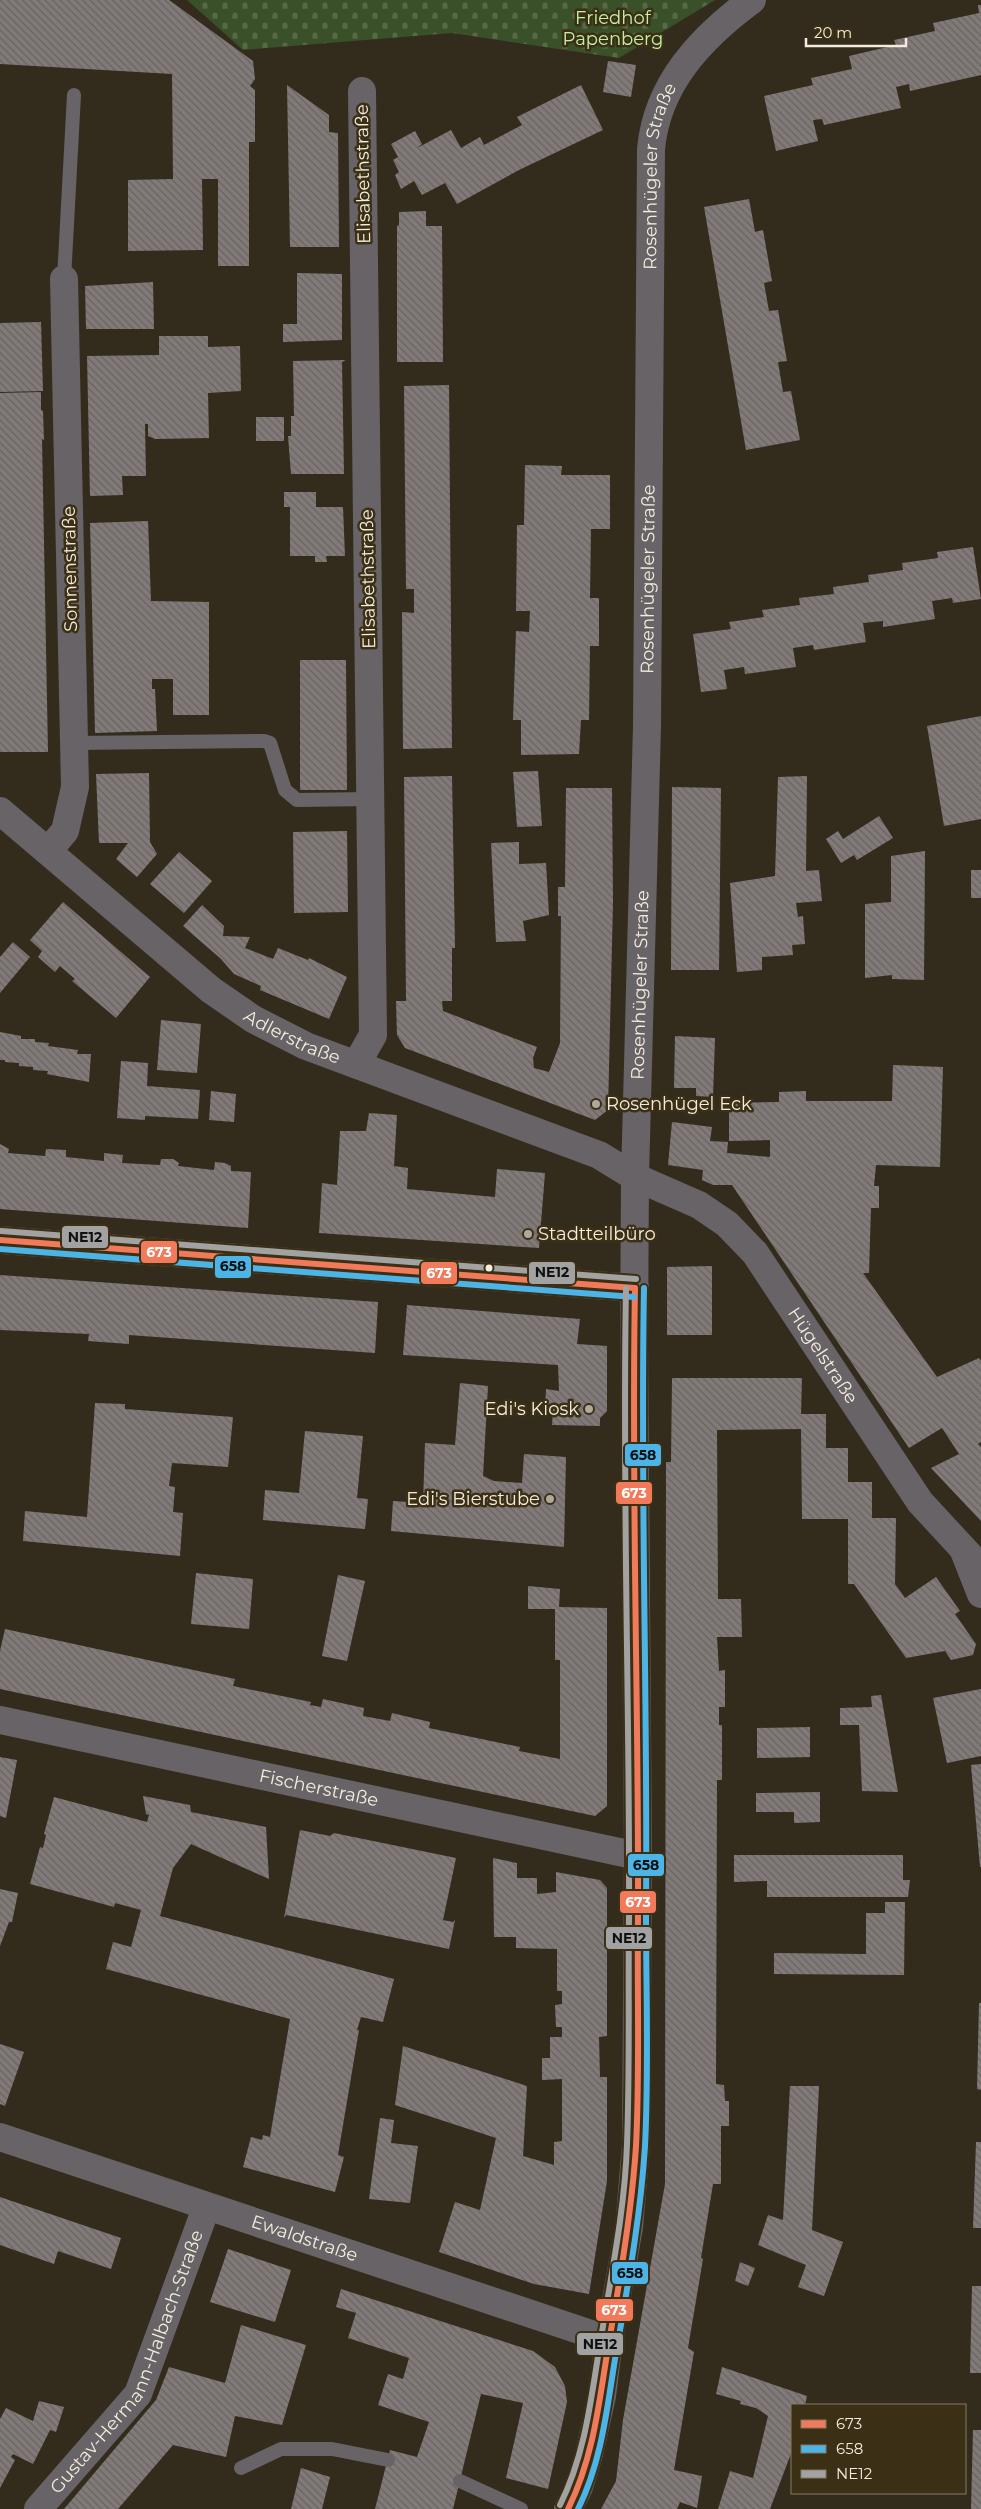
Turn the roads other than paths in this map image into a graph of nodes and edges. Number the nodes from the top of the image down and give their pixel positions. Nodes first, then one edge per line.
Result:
1 (752, 0) edge
2 (362, 91) dead end
3 (74, 94) dead end
4 (64, 280) joint
5 (74, 743) junction
6 (370, 798) junction
7 (0, 811) edge
8 (48, 851) junction
9 (357, 1063) junction
10 (635, 1177) junction
11 (0, 1240) edge
12 (635, 1288) junction
13 (973, 1559) edge
14 (981, 1594) edge
15 (0, 1720) edge
16 (638, 1856) junction
17 (0, 2137) edge
18 (206, 2208) junction
19 (609, 2340) junction
20 (388, 2460) dead end
21 (241, 2468) dead end
22 (460, 2481) dead end
23 (38, 2509) edge
24 (521, 2509) edge
25 (568, 2509) edge

1 - 10 street, Rosenhügeler Straße
2 - 6 street, Elisabethstraße
3 - 4 lane
4 - 5 street, Sonnenstraße
5 - 6 lane
5 - 8 street, Sonnenstraße
6 - 9 street, Elisabethstraße
7 - 8 street, Adlerstraße
8 - 9 street, Adlerstraße
9 - 10 street, Adlerstraße
10 - 12 street, Rosenhügeler Straße
10 - 13 street, Hügelstraße
11 - 12 street
12 - 16 street, Rosenhügeler Straße
13 - 14 street
15 - 16 street, Fischerstraße
16 - 19 street, Rosenhügeler Straße
17 - 18 street, Ewaldstraße
18 - 19 street, Ewaldstraße
18 - 23 street, Gustav-Hermann-Halbach-Straße
19 - 25 street, Rosenhügeler Straße
20 - 21 lane
22 - 24 lane

